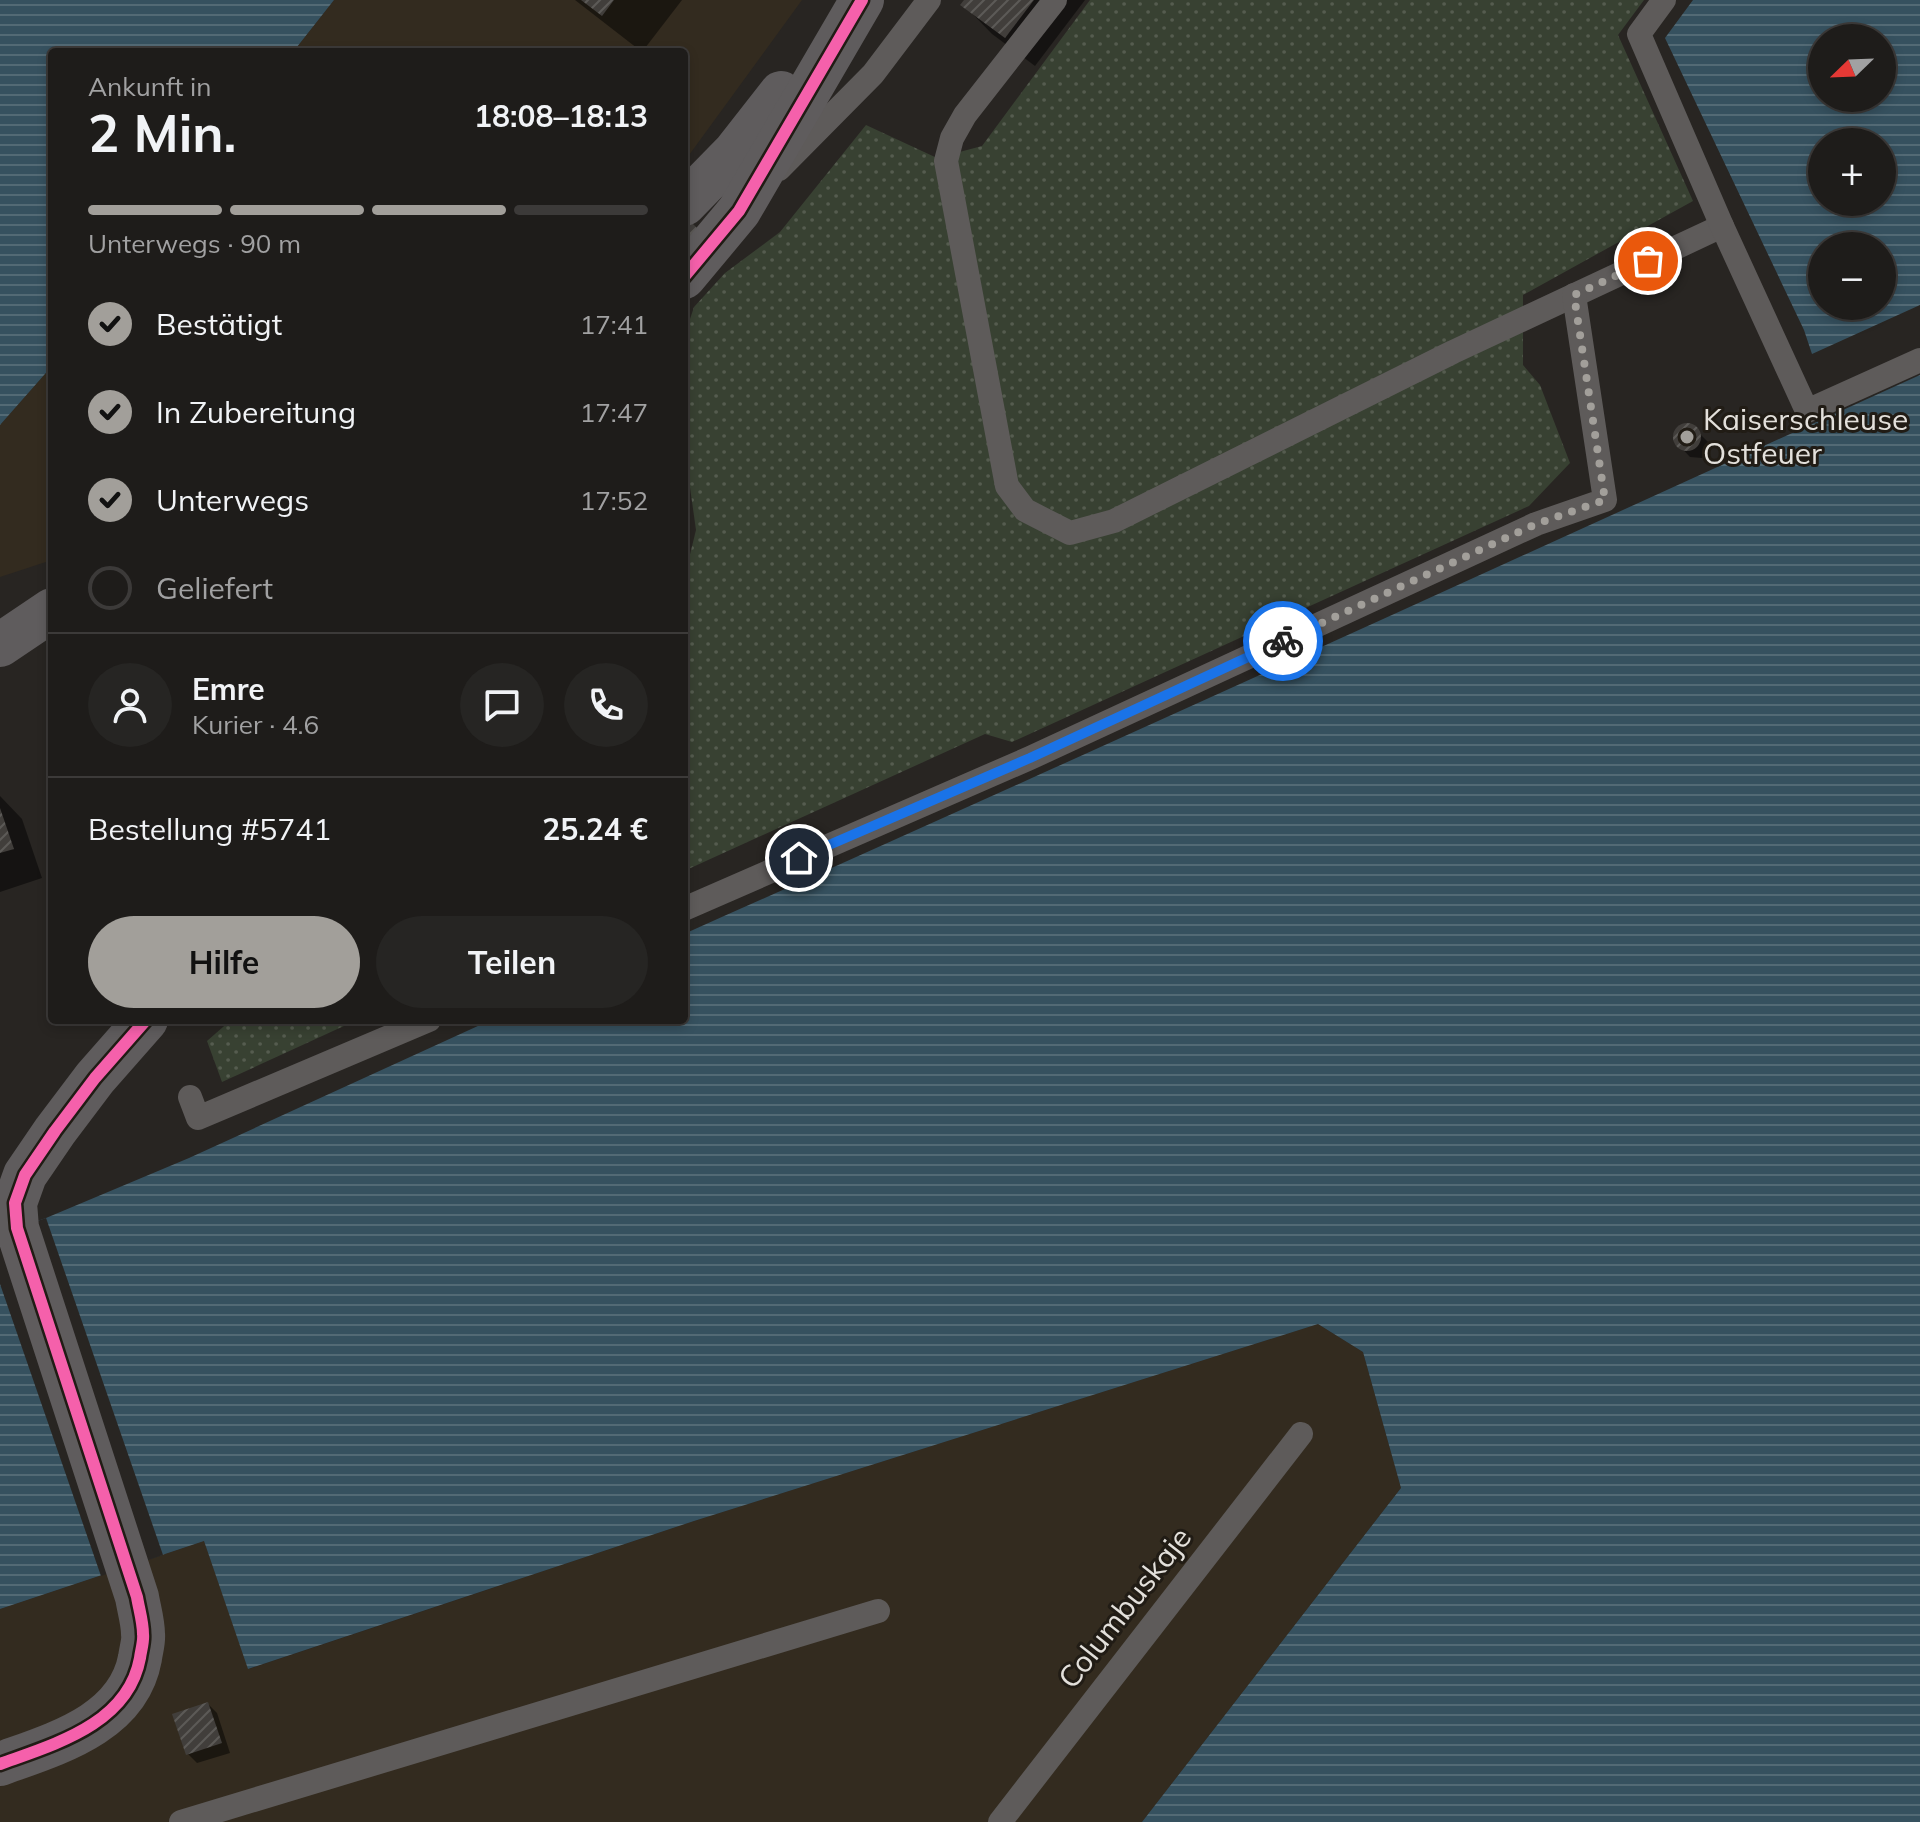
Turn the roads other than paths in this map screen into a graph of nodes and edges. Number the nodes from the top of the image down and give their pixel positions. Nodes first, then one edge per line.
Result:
1 (854, 0) edge
2 (862, 0) edge
3 (929, 0) edge
4 (1055, 0) edge
5 (1664, 0) edge
6 (688, 200) edge
7 (739, 211) junction
8 (1722, 226) junction
9 (688, 272) edge
10 (1574, 295) junction
11 (1920, 360) edge
12 (48, 613) edge
13 (0, 645) edge
14 (688, 907) edge
15 (142, 1024) edge
16 (420, 1024) edge
17 (190, 1097) dead end
18 (1301, 1434) dead end
19 (878, 1611) dead end
20 (0, 1764) edge
21 (181, 1822) edge
22 (1000, 1822) edge

1 - 6 street
2 - 7 street
3 - 7 lane
4 - 10 lane
5 - 8 lane
7 - 9 street
8 - 10 lane
8 - 11 lane
10 - 14 lane
12 - 13 street
15 - 20 street
16 - 17 lane
18 - 22 lane, Columbuskaje
19 - 21 lane

